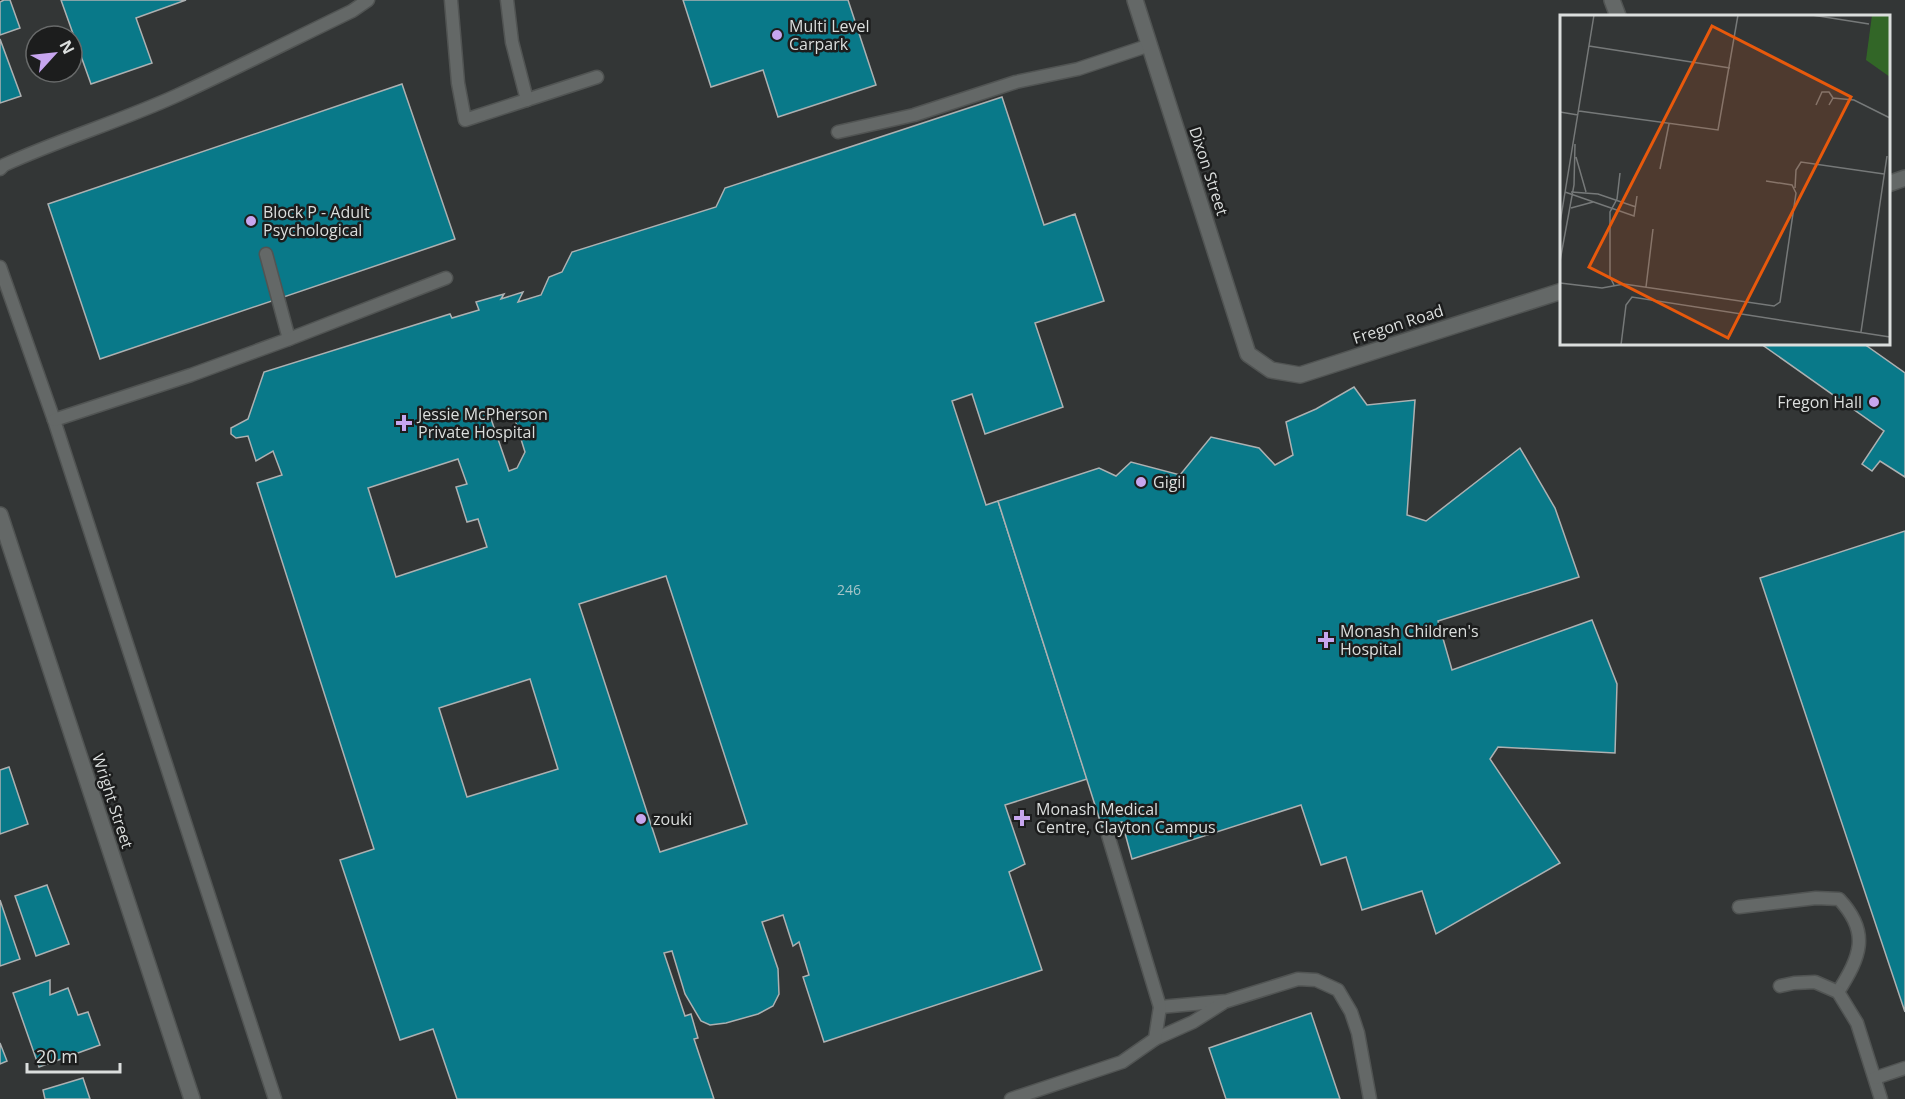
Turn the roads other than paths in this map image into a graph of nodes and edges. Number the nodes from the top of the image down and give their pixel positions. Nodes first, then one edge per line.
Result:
1 (368, 0) edge
2 (451, 0) edge
3 (507, 0) edge
4 (1135, 0) edge
5 (1612, 0) edge
6 (1618, 15) edge
7 (1150, 45) junction
8 (597, 77) dead end
9 (527, 100) junction
10 (838, 132) dead end
11 (0, 169) edge
12 (1905, 178) edge
13 (1890, 183) edge
14 (266, 254) dead end
15 (0, 267) edge
16 (446, 278) dead end
17 (1560, 292) edge
18 (290, 339) junction
19 (1248, 354) joint
20 (54, 420) junction
21 (0, 515) edge
22 (1108, 835) dead end
23 (1739, 908) dead end
24 (1780, 986) dead end
25 (1838, 992) junction
26 (1227, 1001) junction
27 (1160, 1007) junction
28 (1155, 1039) junction
29 (1905, 1068) edge
30 (1875, 1078) junction
31 (192, 1099) edge
32 (275, 1099) edge
33 (1011, 1099) edge
34 (1370, 1099) edge
35 (1881, 1099) edge

1 - 11 lane
2 - 9 lane
3 - 9 lane
4 - 7 street, Dixon Street
5 - 6 street
7 - 10 lane
7 - 19 street, Dixon Street
8 - 9 lane
12 - 13 street
14 - 18 lane
15 - 20 lane
16 - 18 lane
17 - 19 street, Fregon Road
18 - 20 lane
20 - 32 lane
21 - 31 street, Wright Street
22 - 27 lane
23 - 25 lane
24 - 25 lane
25 - 30 lane
26 - 27 lane
26 - 28 lane
26 - 34 lane
27 - 28 lane
28 - 33 lane
29 - 30 lane
30 - 35 lane

